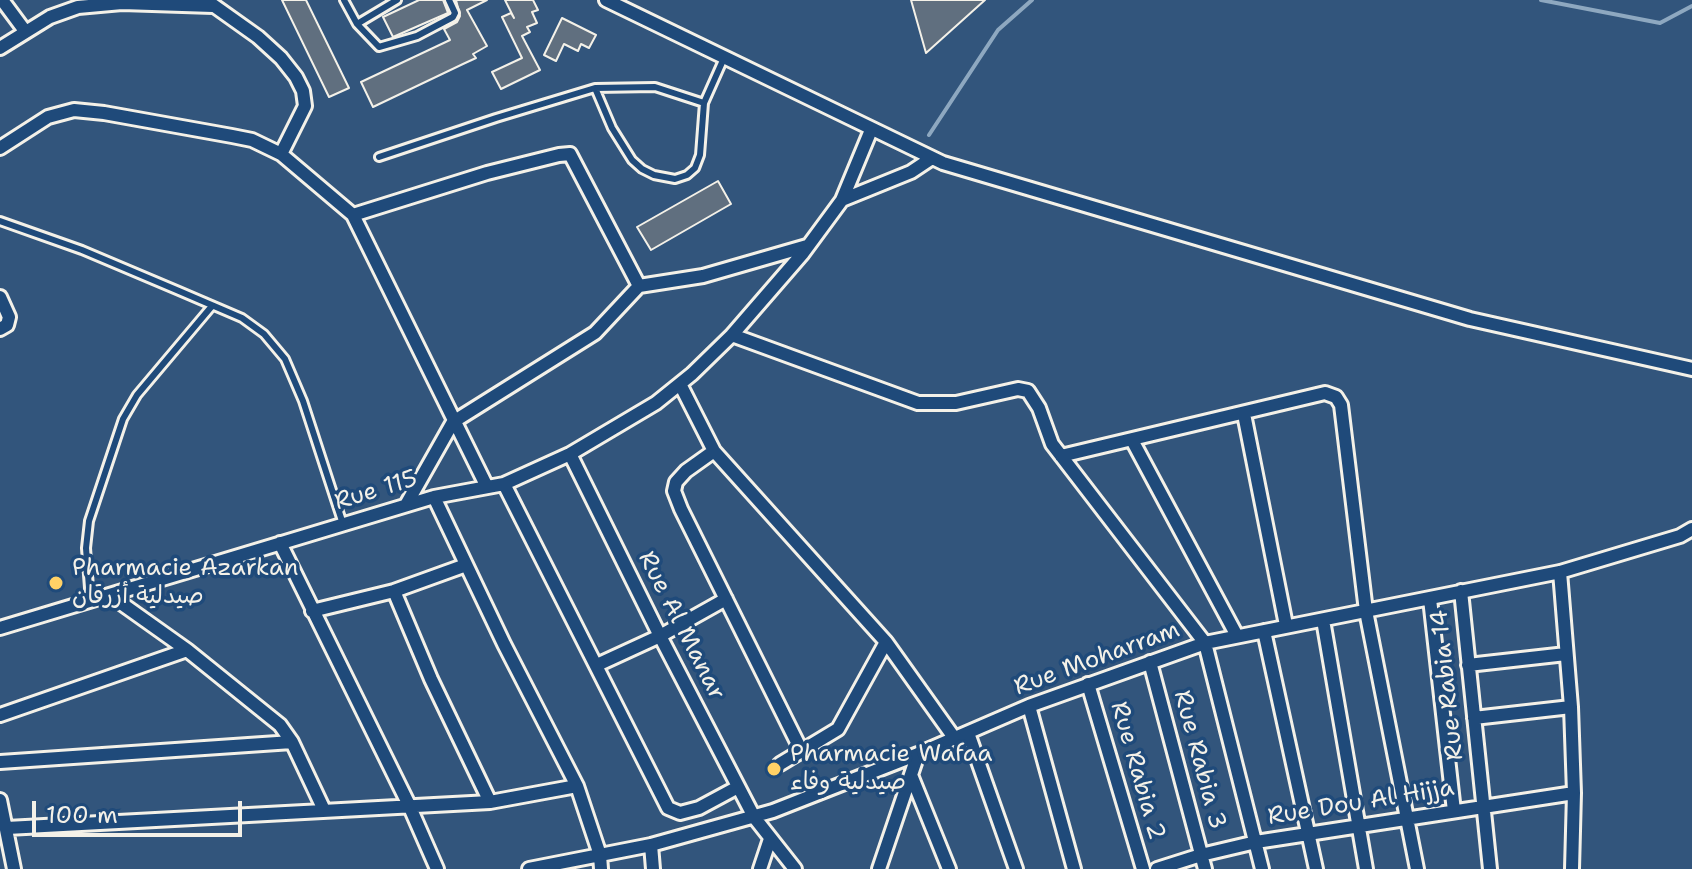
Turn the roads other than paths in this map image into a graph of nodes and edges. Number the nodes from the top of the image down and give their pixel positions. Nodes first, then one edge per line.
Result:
1 (2, 0) edge
2 (344, 0) edge
3 (397, 0) edge
4 (449, 0) edge
5 (606, 0) edge
6 (99, 2) edge
7 (210, 3) edge
8 (357, 24) junction
9 (25, 31) junction
10 (0, 48) edge
11 (722, 57) junction
12 (595, 88) junction
13 (703, 103) junction
14 (871, 130) junction
15 (0, 148) edge
16 (281, 154) junction
17 (379, 157) dead end
18 (932, 158) junction
19 (842, 200) junction
20 (353, 215) junction
21 (0, 221) edge
22 (807, 246) junction
23 (639, 286) junction
24 (0, 297) edge
25 (212, 306) junction
26 (0, 329) edge
27 (732, 335) junction
28 (1692, 369) edge
29 (680, 384) junction
30 (1244, 414) junction
31 (453, 422) junction
32 (1132, 440) junction
33 (714, 451) junction
34 (570, 454) junction
35 (1061, 456) junction
36 (504, 484) junction
37 (487, 487) junction
38 (434, 497) junction
39 (406, 505) junction
40 (343, 524) junction
41 (1692, 529) edge
42 (280, 543) junction
43 (466, 565) junction
44 (1560, 572) junction
45 (394, 591) junction
46 (1461, 591) junction
47 (111, 596) junction
48 (726, 599) junction
49 (1430, 599) junction
50 (90, 602) junction
51 (312, 611) junction
52 (1366, 611) junction
53 (1323, 620) junction
54 (1286, 625) junction
55 (0, 628) edge
56 (1264, 631) junction
57 (660, 636) junction
58 (1237, 636) junction
59 (886, 642) junction
60 (1205, 643) junction
61 (187, 650) junction
62 (1566, 654) junction
63 (1150, 662) junction
64 (597, 665) junction
65 (1468, 665) junction
66 (1088, 684) junction
67 (1029, 706) junction
68 (1571, 707) junction
69 (0, 715) edge
70 (1474, 718) junction
71 (968, 733) junction
72 (955, 739) junction
73 (292, 742) junction
74 (802, 752) junction
75 (918, 754) junction
76 (0, 762) edge
77 (780, 764) dead end
78 (911, 775) junction
79 (577, 786) junction
80 (738, 787) junction
81 (1574, 793) junction
82 (0, 800) edge
83 (490, 802) junction
84 (409, 805) junction
85 (1483, 806) junction
86 (324, 810) junction
87 (1454, 811) junction
88 (754, 817) junction
89 (1407, 819) junction
90 (1356, 826) junction
91 (7, 828) junction
92 (1309, 834) junction
93 (770, 839) junction
94 (1256, 842) junction
95 (651, 845) junction
96 (600, 855) junction
97 (1201, 855) junction
98 (14, 869) edge
99 (437, 869) edge
100 (529, 869) edge
101 (601, 869) edge
102 (653, 869) edge
103 (760, 869) edge
104 (795, 869) edge
105 (879, 869) edge
106 (949, 869) edge
107 (1016, 869) edge
108 (1074, 869) edge
109 (1143, 869) edge
110 (1157, 869) edge
111 (1205, 869) edge
112 (1262, 869) edge
113 (1316, 869) edge
114 (1366, 869) edge
115 (1417, 869) edge
116 (1490, 869) edge
117 (1572, 869) edge

1 - 9 street
2 - 8 lane
3 - 8 lane
4 - 8 lane
5 - 11 street
6 - 7 street
6 - 9 street
7 - 16 street
9 - 10 street
11 - 13 lane
11 - 14 street
12 - 13 lane
12 - 13 lane
12 - 17 lane
14 - 18 street
14 - 19 street, Rue 115
15 - 16 street
16 - 20 street
18 - 19 street
18 - 28 street
19 - 22 street, Rue 115
20 - 23 street
20 - 31 street
21 - 25 lane
22 - 23 street
22 - 27 street, Rue 115
23 - 31 street
24 - 26 street
25 - 40 lane
25 - 50 lane
27 - 29 street, Rue 115
27 - 35 street
29 - 33 street
29 - 34 street, Rue 115
30 - 32 street
30 - 52 street
30 - 54 street
31 - 37 street
31 - 39 street
32 - 35 street
32 - 58 street
33 - 48 street
33 - 59 street
34 - 36 street, Rue 115
34 - 57 street, Rue Al Manar
35 - 60 street
36 - 37 street, Rue 115
36 - 64 street
37 - 38 street, Rue 115
38 - 39 street, Rue 115
38 - 43 street
39 - 40 street, Rue 115
40 - 42 street, Rue 115
41 - 44 street, Rue Moharram
42 - 47 street, Rue 115
42 - 51 street
43 - 45 street
43 - 79 street
44 - 46 street, Rue Moharram
44 - 62 street
45 - 51 street
45 - 83 street
46 - 49 street, Rue Moharram
46 - 65 street, Rue Rabia 14
47 - 50 street, Rue 115
47 - 61 street
48 - 57 street
48 - 74 street
49 - 52 street, Rue Moharram
49 - 87 street
50 - 55 street, Rue 115
51 - 84 street
52 - 53 street, Rue Moharram
52 - 89 street
53 - 54 street, Rue Moharram
53 - 90 street
54 - 56 street, Rue Moharram
56 - 58 street, Rue Moharram
56 - 92 street
57 - 64 street
57 - 80 street, Rue Al Manar
58 - 60 street, Rue Moharram
59 - 72 street
59 - 74 street
60 - 63 street, Rue Moharram
60 - 94 street
61 - 69 street
61 - 73 street
62 - 65 street
62 - 68 street
63 - 66 street, Rue Moharram
63 - 97 street, Rue Rabia 3
64 - 80 street
65 - 70 street, Rue Rabia 14
66 - 67 street, Rue Moharram
66 - 109 street, Rue Rabia 2
67 - 71 street, Rue Moharram
67 - 108 street
68 - 70 street
68 - 81 street
70 - 85 street, Rue Rabia 14
71 - 72 street, Rue Moharram
71 - 107 street
72 - 75 street, Rue Moharram
73 - 76 street
73 - 86 street
74 - 77 street
75 - 78 street
75 - 88 street, Rue Moharram
78 - 105 street
78 - 106 street
79 - 83 street
79 - 96 street
80 - 88 street, Rue Al Manar
81 - 85 street, Rue Dou Al Hijja
81 - 117 street
82 - 91 street
83 - 84 street
84 - 86 street
84 - 99 street
85 - 87 street, Rue Dou Al Hijja
85 - 116 street, Rue Rabia 14
86 - 91 street
87 - 89 street, Rue Dou Al Hijja
88 - 93 street, Rue Al Manar
88 - 95 street, Rue Moharram
89 - 90 street, Rue Dou Al Hijja
89 - 115 street
90 - 92 street, Rue Dou Al Hijja
90 - 114 street
91 - 98 street
92 - 94 street, Rue Dou Al Hijja
92 - 113 street
93 - 103 street
93 - 104 street, Rue Al Manar
94 - 97 street, Rue Dou Al Hijja
94 - 112 street
95 - 96 street, Rue Moharram
95 - 102 street
96 - 100 street, Rue Moharram
96 - 101 street
97 - 110 street, Rue Dou Al Hijja
97 - 111 street, Rue Rabia 3

